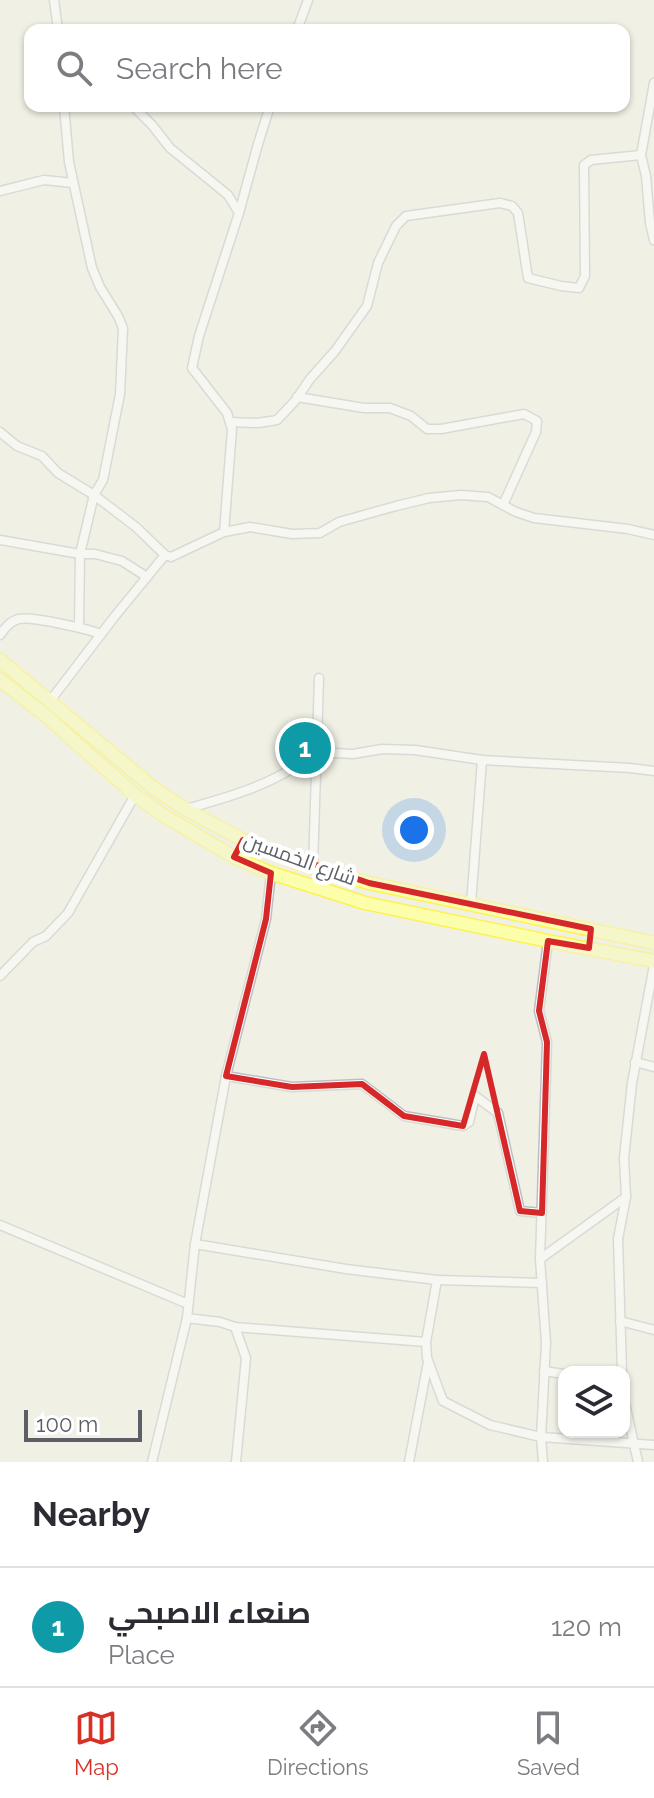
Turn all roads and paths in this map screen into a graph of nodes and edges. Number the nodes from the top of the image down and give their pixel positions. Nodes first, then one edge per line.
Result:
1 (54, 0) edge
2 (308, 0) edge
3 (57, 24) edge
4 (299, 24) edge
5 (654, 83) edge
6 (65, 112) edge
7 (139, 112) edge
8 (268, 112) edge
9 (641, 155) junction
10 (73, 183) junction
11 (0, 191) edge
12 (239, 213) junction
13 (654, 240) edge
14 (297, 397) junction
15 (230, 422) junction
16 (0, 432) edge
17 (94, 495) junction
18 (503, 505) junction
19 (224, 532) junction
20 (654, 535) edge
21 (0, 540) edge
22 (80, 554) junction
23 (165, 555) junction
24 (147, 577) junction
25 (79, 627) junction
26 (101, 634) junction
27 (0, 635) edge
28 (0, 660) edge
29 (319, 678) dead end
30 (0, 680) edge
31 (50, 701) junction
32 (316, 752) junction
33 (482, 760) junction
34 (654, 771) edge
35 (135, 795) junction
36 (185, 809) junction
37 (243, 840) junction
38 (234, 857) junction
39 (313, 867) junction
40 (271, 873) junction
41 (471, 904) junction
42 (591, 929) junction
43 (548, 941) junction
44 (654, 943) edge
45 (589, 948) junction
46 (654, 963) edge
47 (0, 976) edge
48 (635, 1062) junction
49 (654, 1067) edge
50 (226, 1076) junction
51 (626, 1197) junction
52 (542, 1213) junction
53 (0, 1225) edge
54 (195, 1244) junction
55 (540, 1259) junction
56 (437, 1280) junction
57 (542, 1283) junction
58 (188, 1304) junction
59 (187, 1318) junction
60 (620, 1321) junction
61 (235, 1327) junction
62 (654, 1330) edge
63 (426, 1342) junction
64 (428, 1361) junction
65 (622, 1366) edge
66 (544, 1371) junction
67 (558, 1373) edge
68 (630, 1424) edge
69 (541, 1437) junction
70 (635, 1444) junction
71 (654, 1445) edge
72 (410, 1461) edge
73 (152, 1462) edge
74 (236, 1462) edge
75 (543, 1462) edge
76 (638, 1462) edge

1 - 3 street
2 - 4 street
5 - 9 street
6 - 10 street
7 - 12 street
8 - 12 street
9 - 13 street
9 - 14 street
10 - 11 street
10 - 17 street
12 - 15 street
14 - 15 street
14 - 18 street
15 - 19 street
16 - 17 street
17 - 22 street
17 - 23 street
18 - 19 street
18 - 20 street
19 - 23 street
21 - 22 street
22 - 24 street
22 - 25 street
23 - 24 street
24 - 26 street
25 - 26 street
25 - 27 street
26 - 31 street
28 - 31 main road, شارع الخمسين
29 - 32 street
30 - 35 main road, شارع الخمسين
31 - 36 main road, شارع الخمسين
32 - 33 street
32 - 36 street
32 - 39 street
33 - 34 street
33 - 41 street
35 - 38 main road, شارع الخمسين
35 - 47 street
36 - 37 main road, شارع الخمسين
37 - 38 main road
37 - 39 main road, شارع الخمسين
38 - 40 main road, شارع الخمسين
39 - 41 main road, شارع الخمسين
40 - 43 main road, شارع الخمسين
40 - 50 street
41 - 42 main road, شارع الخمسين
42 - 44 main road, شارع الخمسين
42 - 45 main road
43 - 45 main road, شارع الخمسين
43 - 52 street
45 - 46 main road, شارع الخمسين
46 - 48 street
48 - 49 street
48 - 51 street
50 - 52 street
50 - 54 street
51 - 55 street
51 - 60 street
52 - 55 street
53 - 58 street
54 - 56 street
54 - 58 street
55 - 57 street
56 - 57 street
56 - 63 street
57 - 66 street
58 - 59 street
59 - 61 street
59 - 73 street
60 - 62 street
60 - 65 street
61 - 63 street
61 - 74 street
63 - 64 street
64 - 69 street
64 - 72 street
66 - 67 street
66 - 69 street
68 - 70 street
69 - 70 street
69 - 75 street
70 - 71 street
70 - 76 street

